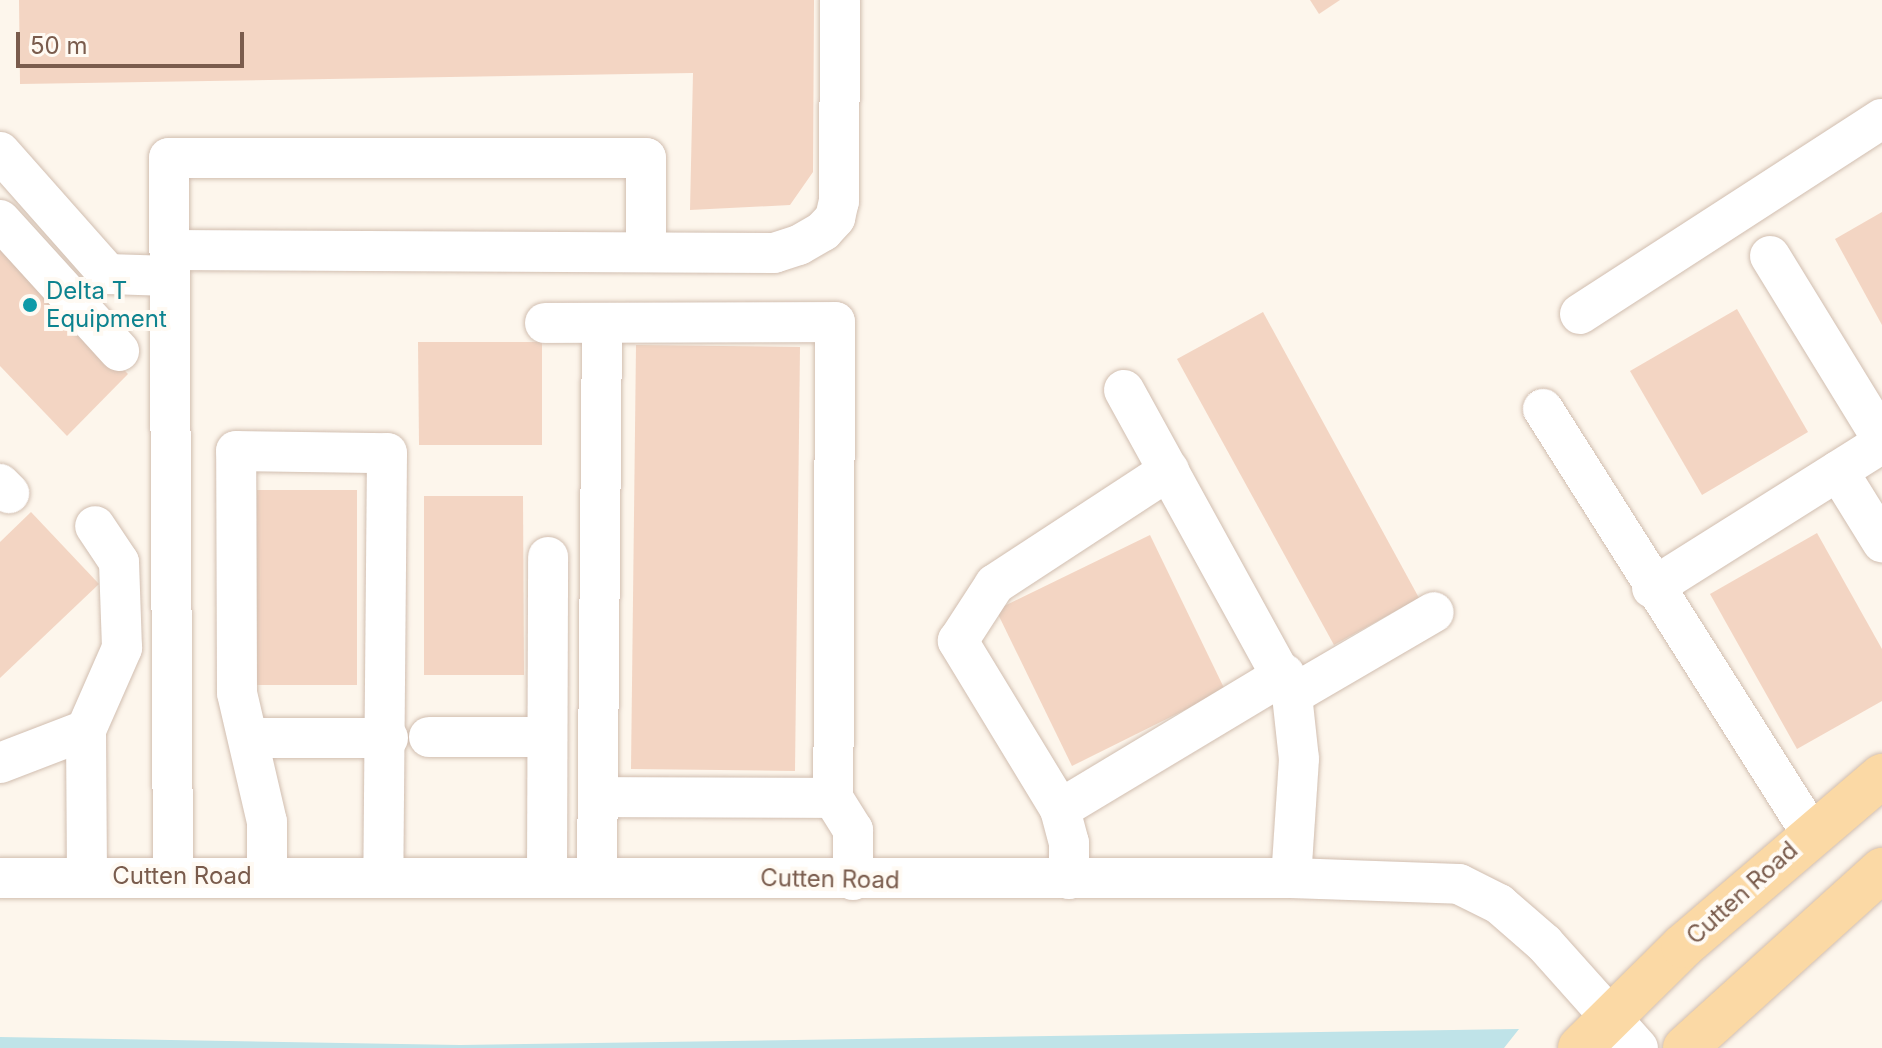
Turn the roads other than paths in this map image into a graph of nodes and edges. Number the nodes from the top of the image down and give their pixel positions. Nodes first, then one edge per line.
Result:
1 (840, 0) edge
2 (1882, 119) edge
3 (0, 152) edge
4 (0, 220) edge
5 (646, 252) junction
6 (1770, 256) dead end
7 (170, 263) junction
8 (1580, 314) dead end
9 (545, 323) dead end
10 (602, 323) junction
11 (119, 351) dead end
12 (1124, 390) dead end
13 (1543, 409) dead end
14 (1882, 441) edge
15 (1169, 470) junction
16 (1838, 471) junction
17 (95, 526) dead end
18 (1882, 542) edge
19 (548, 557) dead end
20 (1652, 588) junction
21 (1434, 612) dead end
22 (1289, 684) junction
23 (86, 730) junction
24 (429, 737) dead end
25 (547, 737) junction
26 (249, 738) junction
27 (388, 738) junction
28 (0, 763) edge
29 (1882, 776) edge
30 (598, 797) junction
31 (833, 798) junction
32 (1060, 809) junction
33 (1811, 833) junction
34 (1882, 870) edge
35 (87, 876) junction
36 (267, 876) junction
37 (383, 876) junction
38 (547, 876) junction
39 (597, 876) junction
40 (173, 877) junction
41 (0, 878) edge
42 (1291, 878) junction
43 (1069, 879) junction
44 (853, 880) junction
45 (1594, 1032) edge
46 (1638, 1048) edge
47 (1685, 1048) edge

1 - 5 street
2 - 8 street
3 - 7 street
4 - 11 street
5 - 7 street
5 - 7 street
6 - 14 street
7 - 40 street
9 - 10 street
10 - 30 street
10 - 31 street
12 - 15 street
13 - 20 street
14 - 16 street
15 - 22 street
15 - 32 street
16 - 18 street
16 - 20 street
17 - 23 street
19 - 25 street
20 - 33 street
21 - 22 street
22 - 32 street
22 - 42 street
23 - 28 street
23 - 35 street
24 - 25 street
25 - 38 street
26 - 27 street
26 - 27 street
26 - 36 street
27 - 37 street
29 - 33 main road, Cutten Road
30 - 31 street
30 - 39 street
31 - 44 street
32 - 43 street
33 - 45 main road, Cutten Road
34 - 47 main road
35 - 40 street, Cutten Road
35 - 41 street, Cutten Road
36 - 37 street, Cutten Road
36 - 40 street, Cutten Road
37 - 38 street, Cutten Road
38 - 39 street, Cutten Road
39 - 44 street, Cutten Road
42 - 43 street, Cutten Road
42 - 45 street, Cutten Road
43 - 44 street, Cutten Road
45 - 46 street, Cutten Road

